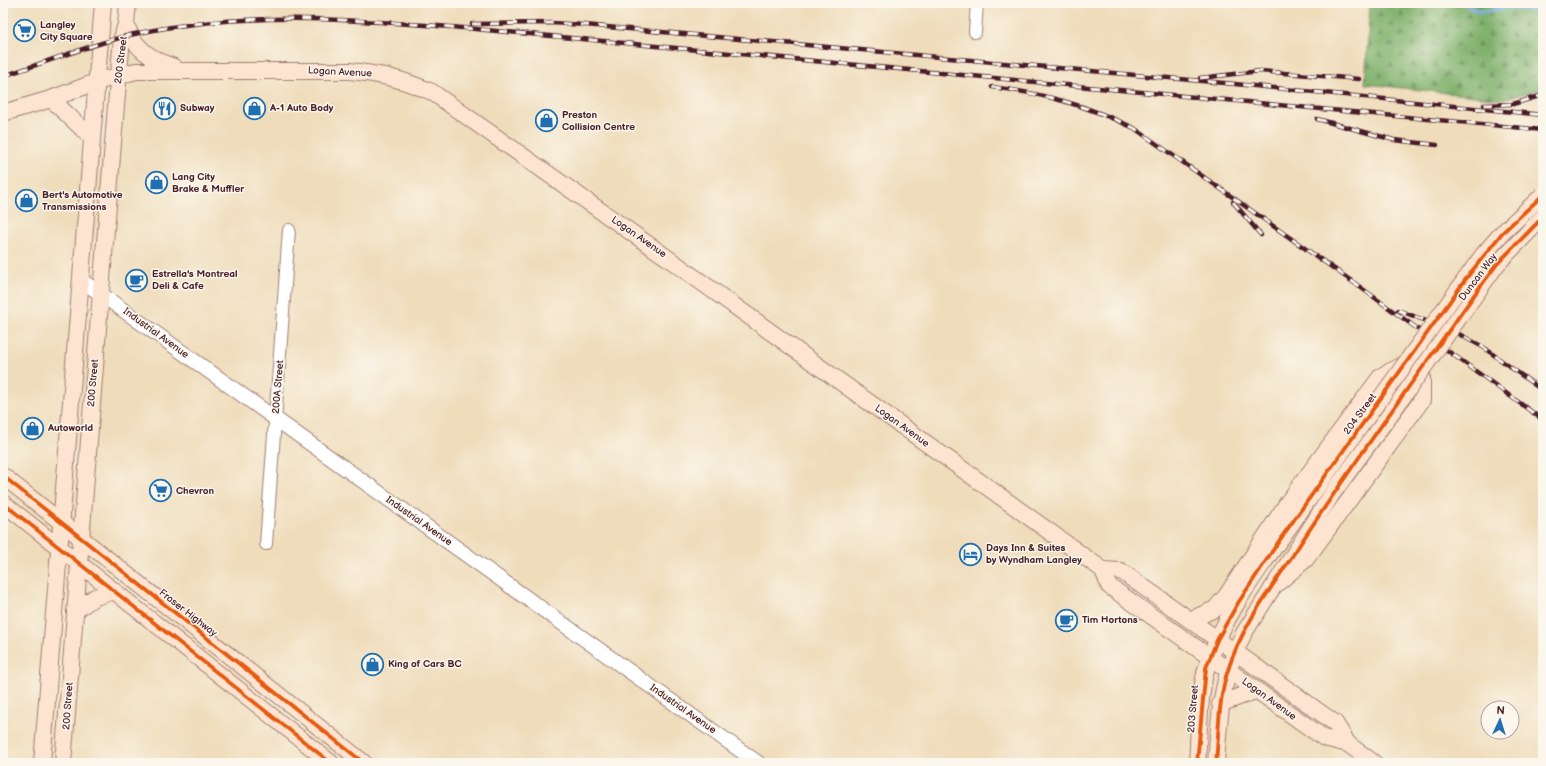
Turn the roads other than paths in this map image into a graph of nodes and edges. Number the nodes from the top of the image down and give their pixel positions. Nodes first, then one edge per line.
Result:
1 (103, 3) edge
2 (128, 3) edge
3 (977, 3) edge
4 (126, 24) junction
5 (975, 32) dead end
6 (184, 70) junction
7 (118, 75) junction
8 (96, 82) junction
9 (51, 99) junction
10 (3, 113) edge
11 (91, 137) junction
12 (1543, 195) edge
13 (1543, 206) edge
14 (1543, 217) edge
15 (289, 230) dead end
16 (80, 280) junction
17 (100, 293) junction
18 (1422, 356) junction
19 (275, 419) junction
20 (3, 476) edge
21 (3, 503) edge
22 (61, 522) junction
23 (80, 538) junction
24 (266, 544) dead end
25 (59, 547) junction
26 (78, 562) junction
27 (1103, 570) junction
28 (1272, 588) junction
29 (114, 591) junction
30 (75, 611) junction
31 (1190, 620) junction
32 (1217, 640) junction
33 (1235, 651) junction
34 (1210, 658) junction
35 (1228, 670) junction
36 (1255, 691) junction
37 (1220, 704) junction
38 (1348, 744) junction
39 (42, 763) edge
40 (63, 763) edge
41 (331, 763) edge
42 (364, 763) edge
43 (758, 763) edge
44 (1197, 763) edge
45 (1216, 763) edge
46 (1374, 763) edge

1 - 8 main road, 200 Street
2 - 4 main road, 200 Street
3 - 5 street
4 - 6 main road
4 - 7 main road, 200 Street
6 - 7 main road, Logan Avenue
6 - 27 main road, Logan Avenue
7 - 8 main road, Logan Avenue
7 - 17 main road, 200 Street
8 - 9 main road, Logan Avenue
8 - 11 main road, 200 Street
9 - 10 main road, Logan Avenue
9 - 11 main road
11 - 16 main road, 200 Street
12 - 32 main road, 204 Street, bridge
13 - 18 street, Duncan Way
14 - 28 main road, bridge
15 - 19 street, 200A Street
16 - 17 street, Industrial Avenue
16 - 22 main road, 200 Street
17 - 19 street, Industrial Avenue
17 - 23 main road, 200 Street
18 - 28 main road
18 - 31 main road
19 - 24 street, 200A Street
19 - 43 street, Industrial Avenue
20 - 22 main road, Fraser Highway
21 - 25 main road
22 - 23 main road, Fraser Highway
22 - 25 main road, 200 Street
23 - 26 main road, 200 Street
23 - 42 main road, Fraser Highway
25 - 26 main road
25 - 39 main road, 200 Street
26 - 29 main road
26 - 30 main road, 200 Street
27 - 31 main road, Logan Avenue
27 - 34 main road, Logan Avenue
28 - 33 main road
29 - 30 main road
29 - 41 main road
30 - 40 main road, 200 Street
31 - 32 main road, Logan Avenue
32 - 33 main road, Logan Avenue
32 - 34 main road, 204 Street
33 - 35 main road
33 - 38 main road, Logan Avenue
34 - 35 main road, Logan Avenue
34 - 44 main road, 203 Street
35 - 36 main road, Logan Avenue
35 - 37 main road
36 - 37 main road
36 - 38 main road, Logan Avenue
37 - 45 main road
38 - 46 main road, Logan Avenue

